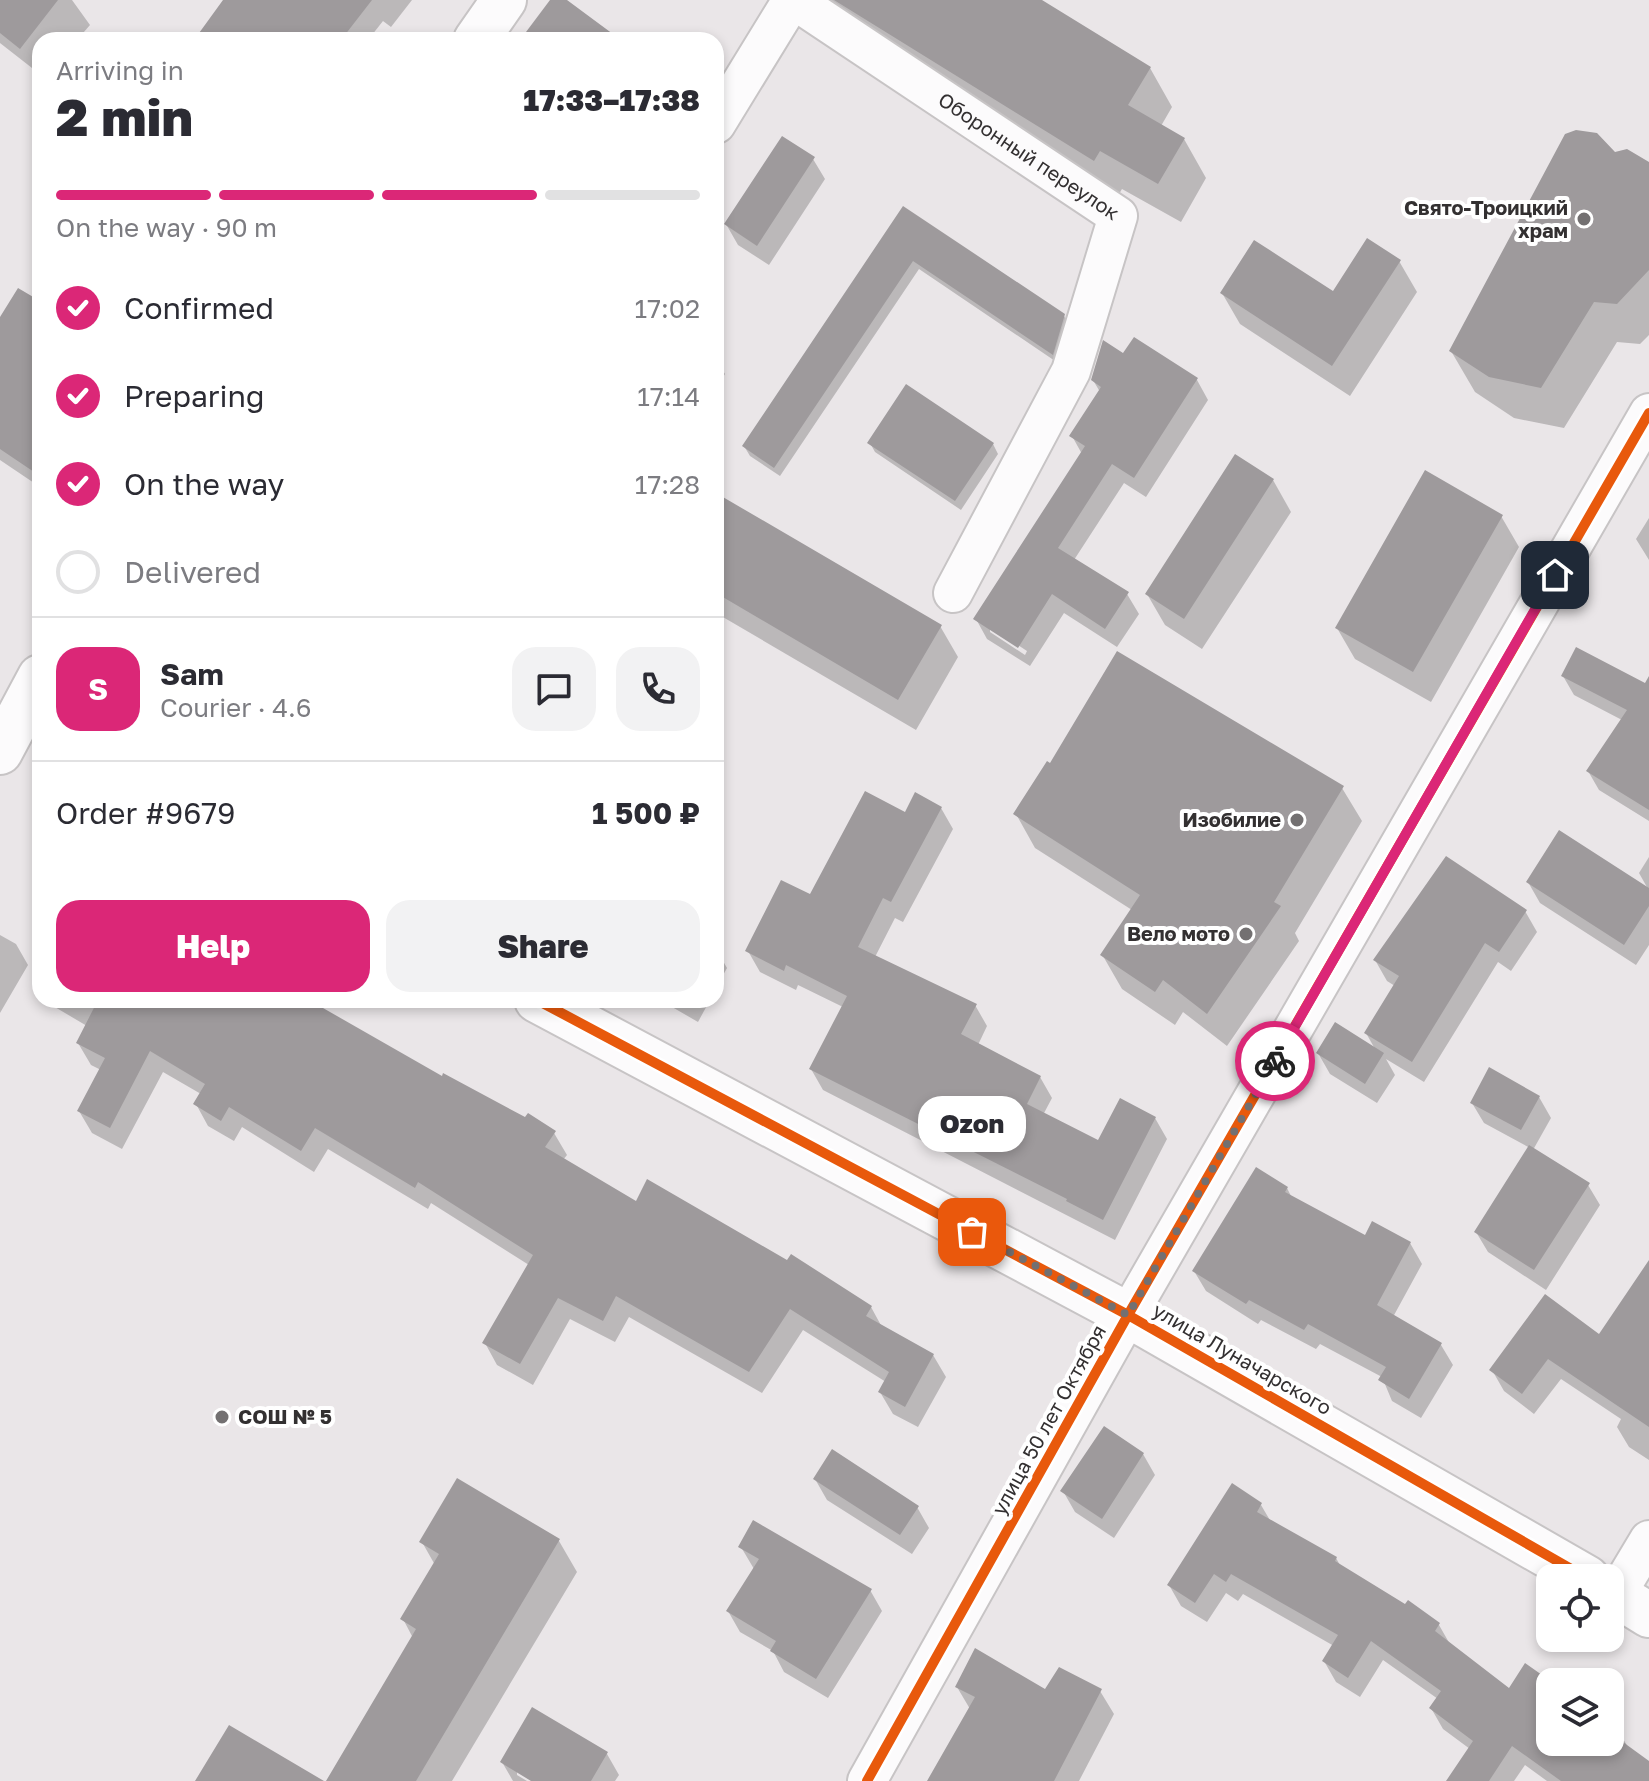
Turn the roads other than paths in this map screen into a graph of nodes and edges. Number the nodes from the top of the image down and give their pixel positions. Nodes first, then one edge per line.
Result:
1 (504, 0) edge
2 (793, 0) edge
3 (482, 32) edge
4 (724, 111) edge
5 (1649, 413) edge
6 (953, 593) dead end
7 (32, 696) edge
8 (13, 740) edge
9 (552, 1008) edge
10 (1128, 1315) junction
11 (1649, 1540) edge
12 (1561, 1564) edge
13 (1624, 1580) edge
14 (867, 1781) edge

1 - 3 street
2 - 4 street, Оборонный переулок
2 - 6 street, Оборонный переулок
5 - 10 street, улица 50 лет Октября
7 - 8 street
9 - 10 street, улица Луначарского
10 - 12 street, улица Луначарского
10 - 14 street, улица 50 лет Октября
11 - 13 street

